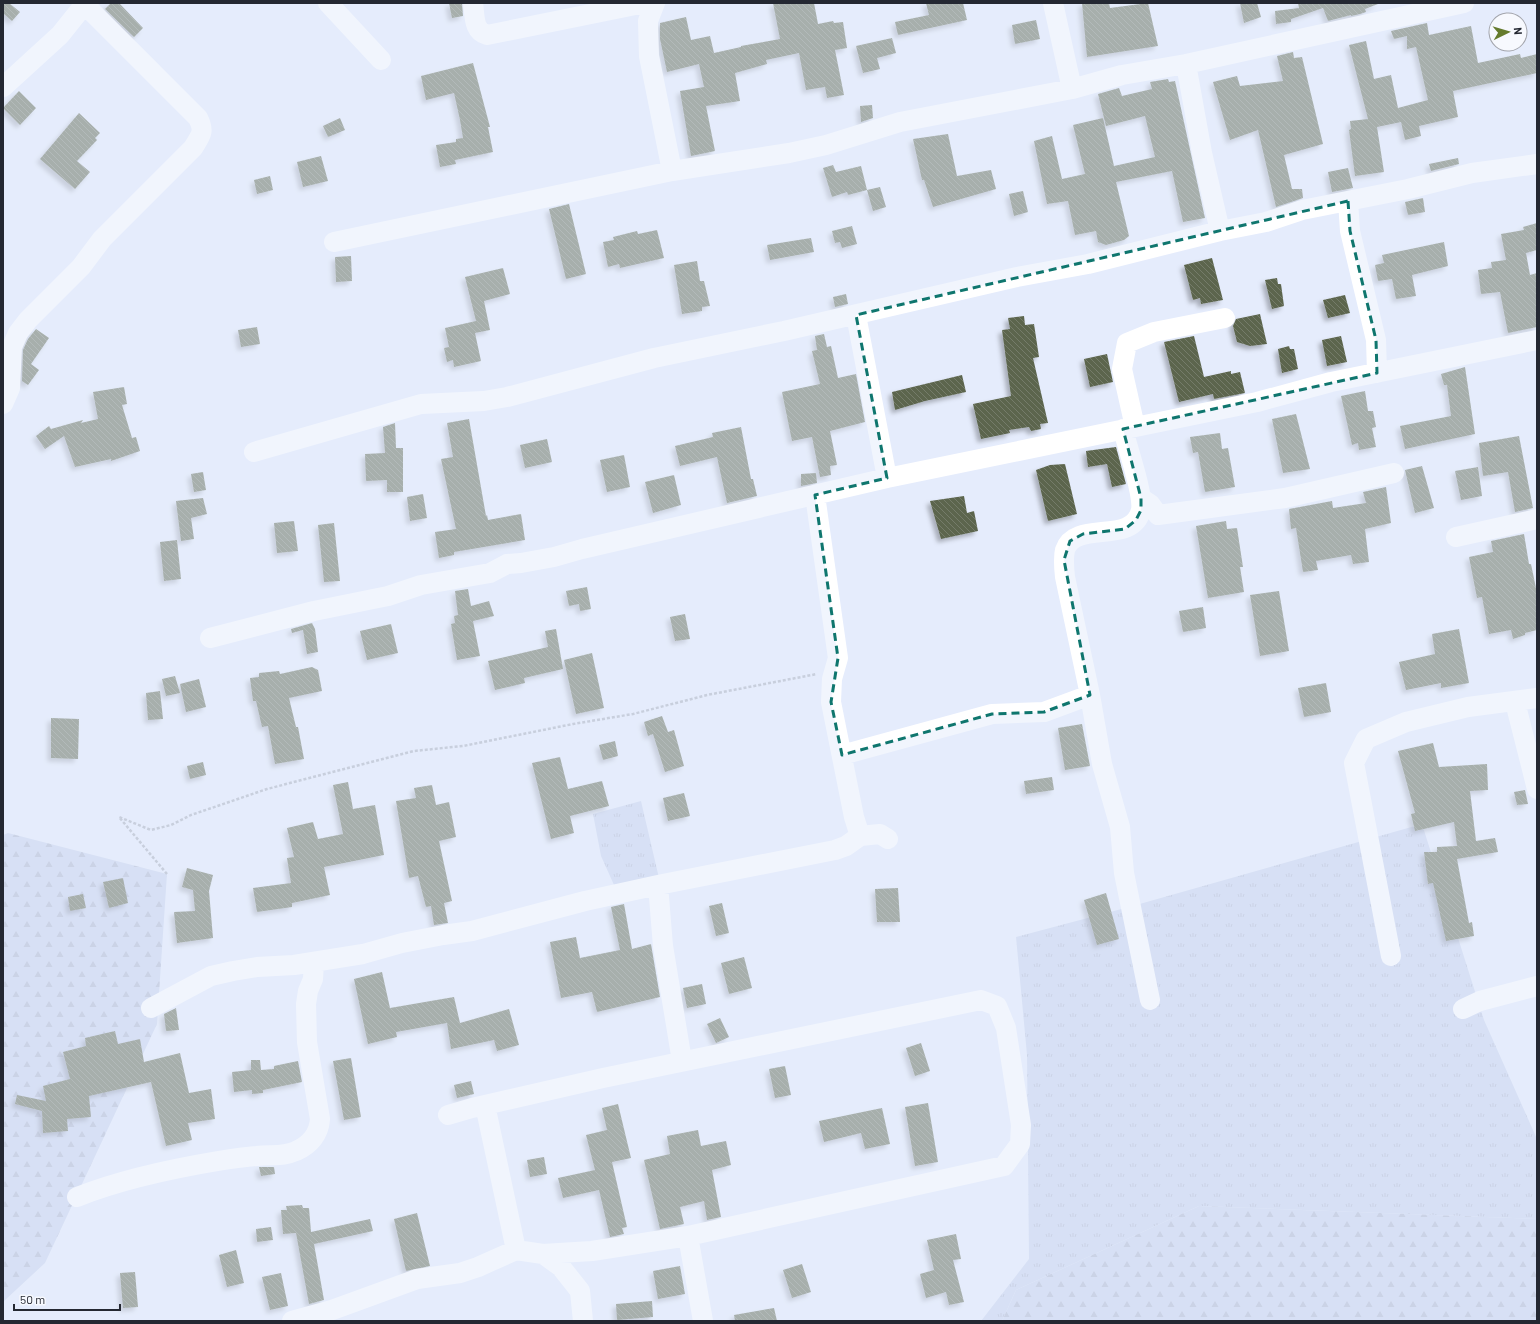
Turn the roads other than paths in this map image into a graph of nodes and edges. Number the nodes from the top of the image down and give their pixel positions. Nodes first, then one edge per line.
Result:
1 (328, 3) edge
2 (473, 3) edge
3 (645, 3) edge
4 (655, 3) edge
5 (1053, 3) edge
6 (1464, 3) edge
7 (83, 4) edge
8 (381, 60) dead end
9 (1186, 64) junction
10 (3, 87) edge
11 (1072, 89) junction
12 (1537, 164) edge
13 (672, 172) junction
14 (1348, 201) junction
15 (1220, 231) junction
16 (334, 242) dead end
17 (856, 315) junction
18 (1225, 318) dead end
19 (1537, 340) edge
20 (1377, 373) junction
21 (3, 404) edge
22 (1129, 428) junction
23 (254, 452) dead end
24 (1394, 473) dead end
25 (887, 478) junction
26 (815, 495) junction
27 (1141, 498) junction
28 (1537, 519) edge
29 (1456, 537) dead end
30 (210, 638) dead end
31 (1090, 695) junction
32 (1537, 698) edge
33 (1515, 702) junction
34 (842, 755) junction
35 (1537, 789) edge
36 (860, 836) junction
37 (888, 839) dead end
38 (658, 885) junction
39 (1391, 956) dead end
40 (314, 962) junction
41 (1537, 986) edge
42 (1150, 1000) dead end
43 (151, 1008) dead end
44 (1463, 1009) dead end
45 (682, 1061) junction
46 (485, 1105) junction
47 (448, 1115) dead end
48 (77, 1197) dead end
49 (688, 1236) junction
50 (516, 1250) junction
51 (542, 1254) junction
52 (292, 1321) edge
53 (583, 1321) edge
54 (703, 1321) edge

1 - 8 street
2 - 3 street
4 - 13 street
5 - 11 street
6 - 9 street
7 - 10 street
7 - 21 street
9 - 11 street
9 - 15 street
11 - 13 street
12 - 14 street
13 - 16 street
14 - 15 street
14 - 20 street
15 - 17 street
17 - 23 street
17 - 25 street
18 - 22 street
19 - 20 street
20 - 22 street
22 - 25 street
22 - 27 street
24 - 27 street
25 - 26 street
26 - 30 street
26 - 34 street
27 - 31 street
28 - 29 street
31 - 34 street
31 - 42 street
32 - 33 street
33 - 35 street
33 - 39 street
34 - 36 street
36 - 37 street
36 - 38 street
38 - 40 street
38 - 45 street
40 - 43 street
40 - 48 street
41 - 44 street
45 - 46 street
45 - 49 street
46 - 47 street
46 - 50 street
49 - 51 street
49 - 54 street
50 - 51 street
50 - 52 street
51 - 53 street

